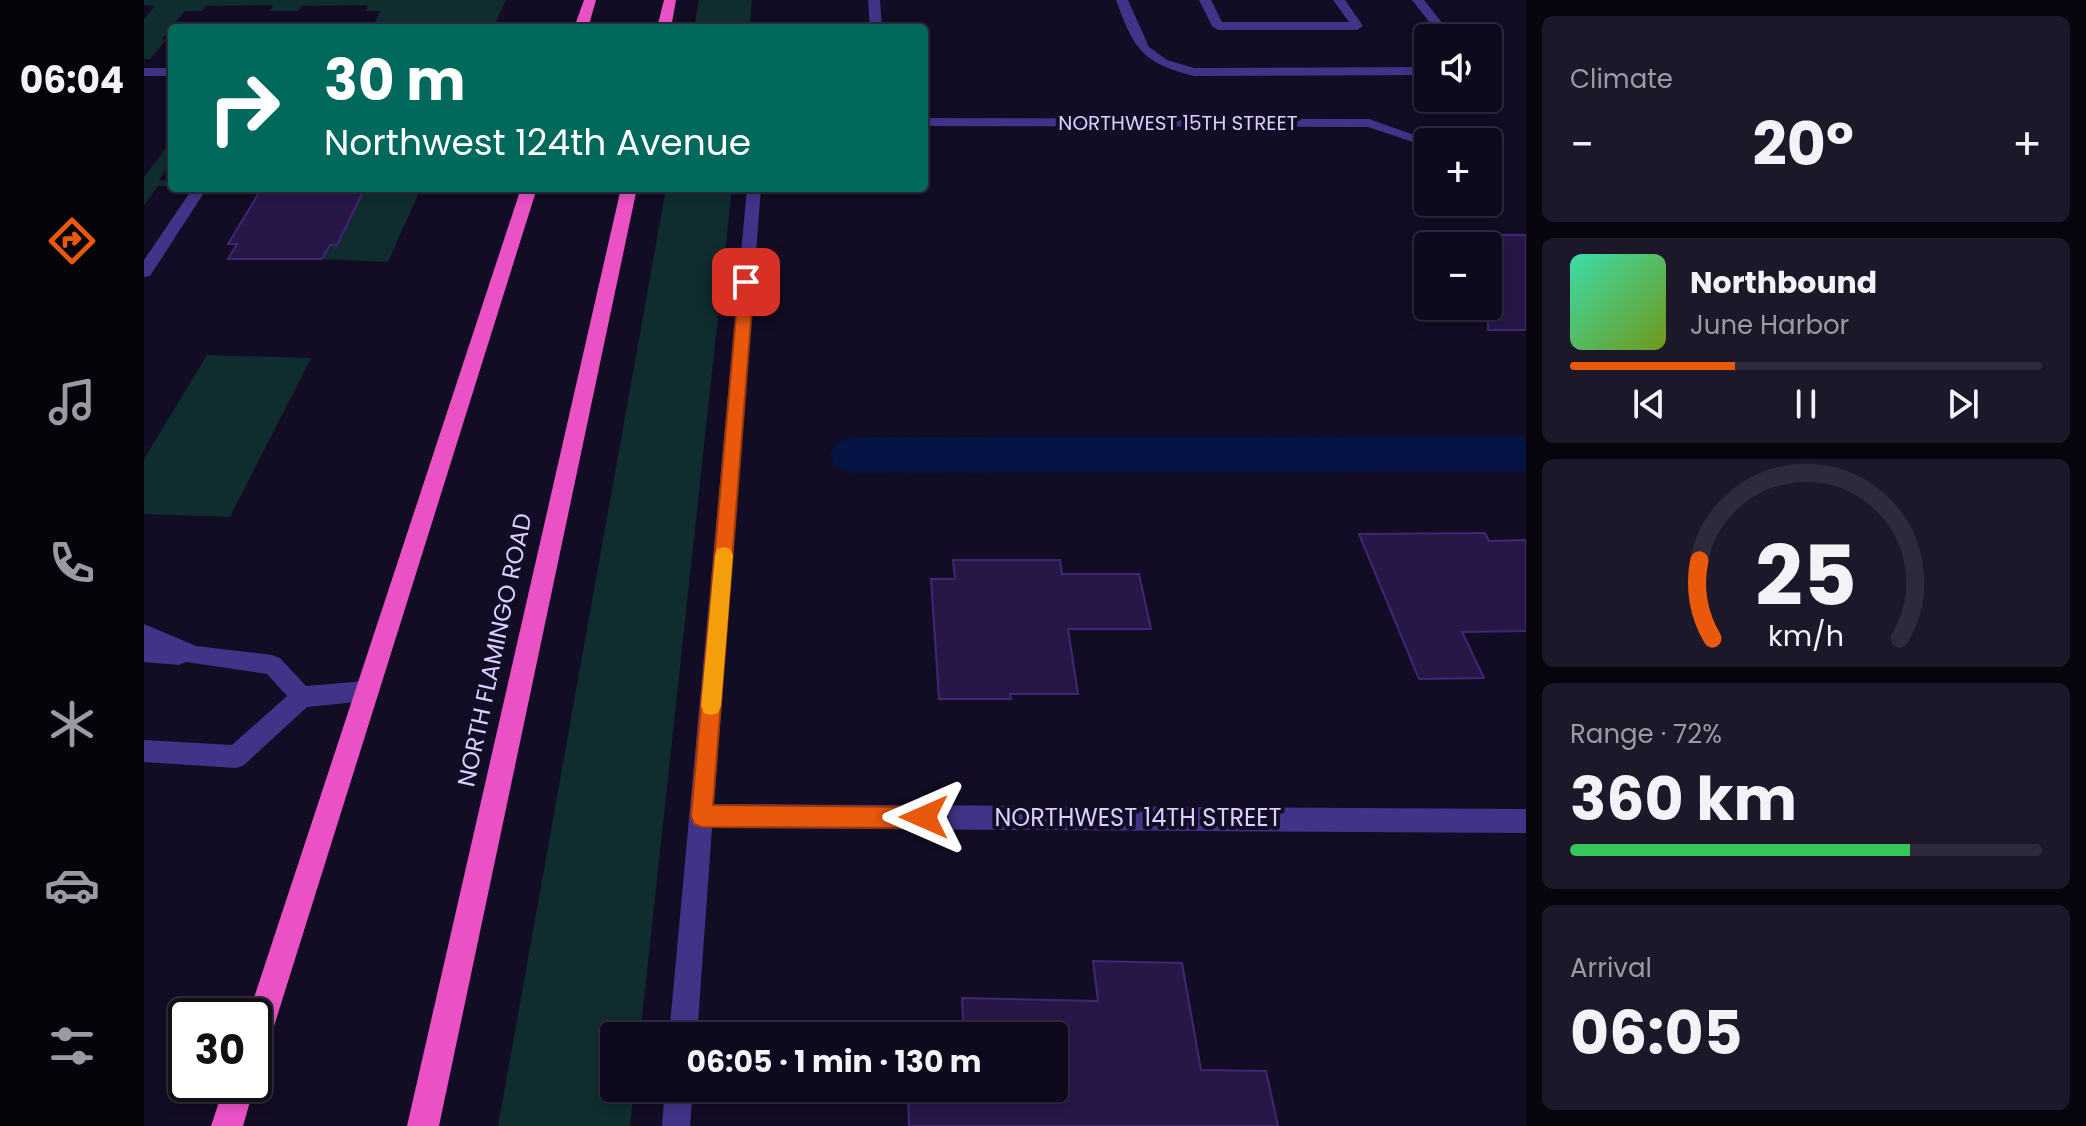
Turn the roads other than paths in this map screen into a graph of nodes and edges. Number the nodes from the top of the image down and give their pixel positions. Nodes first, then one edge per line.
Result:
1 (590, 0) edge
2 (670, 0) edge
3 (874, 0) edge
4 (1122, 0) edge
5 (1205, 0) edge
6 (1339, 0) edge
7 (1418, 0) edge
8 (582, 24) edge
9 (665, 24) edge
10 (876, 24) edge
11 (1437, 24) edge
12 (1414, 71) edge
13 (144, 72) edge
14 (168, 72) edge
15 (928, 122) edge
16 (1414, 138) edge
17 (197, 192) edge
18 (528, 192) edge
19 (628, 192) edge
20 (754, 192) edge
21 (144, 272) edge
22 (144, 634) edge
23 (144, 652) edge
24 (195, 656) junction
25 (366, 691) junction
26 (302, 697) junction
27 (144, 751) edge
28 (702, 816) junction
29 (1526, 821) edge
30 (268, 998) edge
31 (684, 1022) edge
32 (234, 1102) edge
33 (678, 1102) edge
34 (227, 1126) edge
35 (423, 1126) edge
36 (676, 1126) edge

1 - 8 highway
2 - 9 highway
3 - 10 street
4 - 12 street
5 - 6 street
7 - 11 street
13 - 14 street
15 - 16 street, NORTHWEST 15TH STREET
17 - 21 street
18 - 25 highway
19 - 35 highway, NORTH FLAMINGO ROAD
20 - 28 street
22 - 24 street
23 - 24 street
24 - 26 street
25 - 26 street
25 - 30 highway
26 - 27 street
28 - 29 street, NORTHWEST 14TH STREET
28 - 31 street
32 - 34 highway
33 - 36 street

